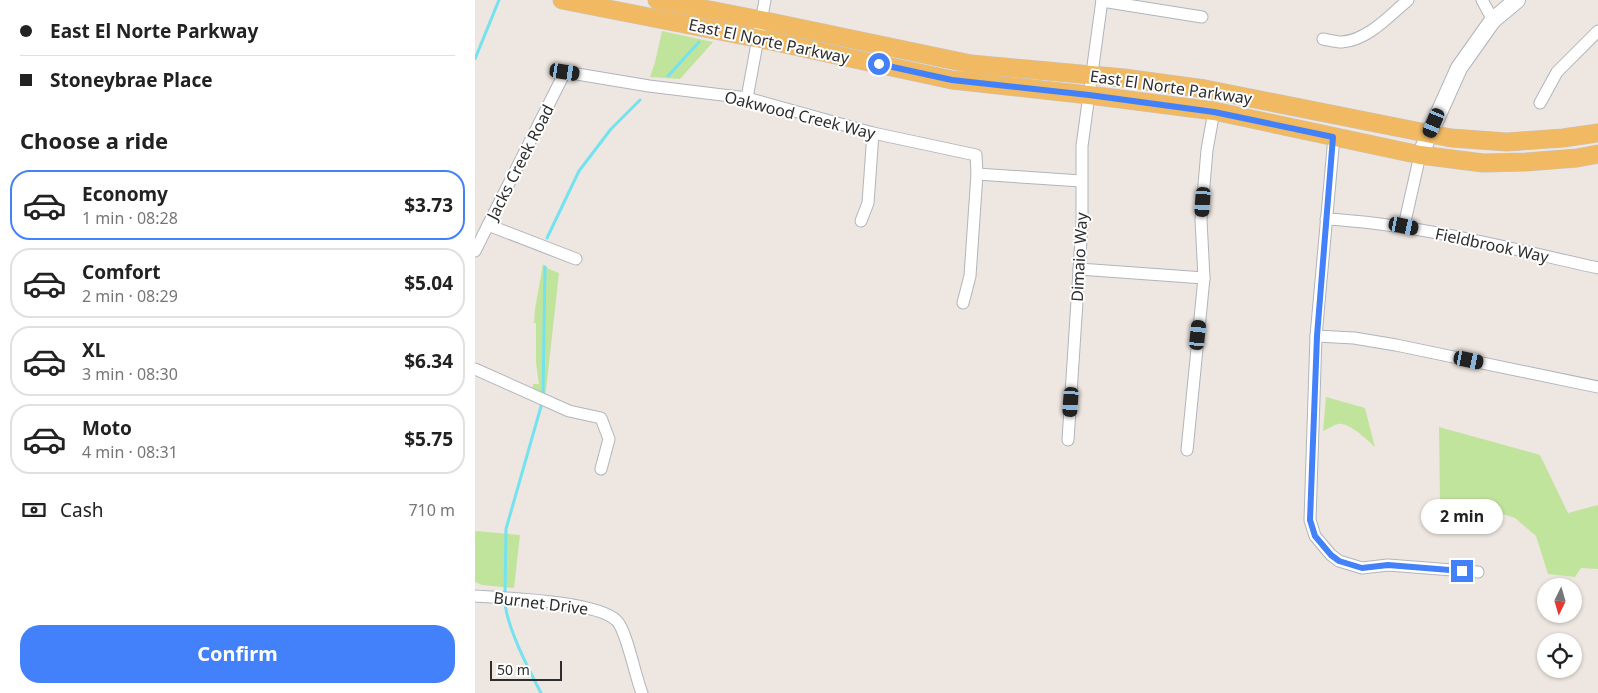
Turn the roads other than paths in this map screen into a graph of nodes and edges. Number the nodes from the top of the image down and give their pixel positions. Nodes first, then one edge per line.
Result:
1 (562, 0) edge
2 (657, 0) edge
3 (765, 0) edge
4 (1102, 0) edge
5 (1408, 0) edge
6 (1482, 0) edge
7 (1517, 0) edge
8 (1202, 17) dead end
9 (761, 20) junction
10 (1493, 20) junction
11 (1598, 31) edge
12 (758, 38) junction
13 (1323, 39) dead end
14 (565, 72) joint
15 (1092, 76) junction
16 (1089, 95) junction
17 (747, 98) junction
18 (1539, 103) dead end
19 (1214, 112) junction
20 (873, 133) junction
21 (1598, 133) edge
22 (1429, 134) junction
23 (1333, 137) junction
24 (1598, 154) edge
25 (1420, 155) junction
26 (977, 174) junction
27 (1081, 180) junction
28 (1326, 219) junction
29 (861, 221) dead end
30 (488, 225) junction
31 (1404, 226) junction
32 (475, 251) edge
33 (576, 259) dead end
34 (1598, 268) edge
35 (1079, 269) junction
36 (1204, 278) junction
37 (963, 304) dead end
38 (1317, 336) junction
39 (475, 368) edge
40 (1598, 387) edge
41 (1068, 440) dead end
42 (1187, 450) dead end
43 (601, 468) dead end
44 (1478, 572) dead end
45 (481, 596) edge
46 (642, 693) edge

1 - 12 main road, East El Norte Parkway
2 - 9 main road, East El Norte Parkway
3 - 9 street
4 - 8 street
4 - 15 street, Dimaio Way
5 - 13 street
6 - 10 street
7 - 10 main road
9 - 12 street
9 - 15 main road, East El Norte Parkway
10 - 22 main road
11 - 18 street
12 - 16 main road, East El Norte Parkway
12 - 17 street
14 - 17 street, Oakwood Creek Way
14 - 30 street, Jacks Creek Road
15 - 16 street, Dimaio Way
15 - 22 main road, East El Norte Parkway
16 - 19 main road, East El Norte Parkway
16 - 27 street, Dimaio Way
17 - 20 street, Oakwood Creek Way
19 - 23 main road, East El Norte Parkway
19 - 36 street
20 - 26 street, Oakwood Creek Way
20 - 29 street
21 - 22 main road, East El Norte Parkway
22 - 25 main road
23 - 25 main road, East El Norte Parkway
23 - 28 street
24 - 25 main road, East El Norte Parkway
25 - 31 street
26 - 27 street
26 - 37 street
27 - 35 street, Dimaio Way
28 - 31 street, Fieldbrook Way
28 - 38 street
30 - 32 street, Jacks Creek Road
30 - 33 street
31 - 34 street, Fieldbrook Way
35 - 36 street
35 - 41 street, Dimaio Way
36 - 42 street
38 - 40 street
38 - 44 street
39 - 43 street
45 - 46 street, Burnet Drive

